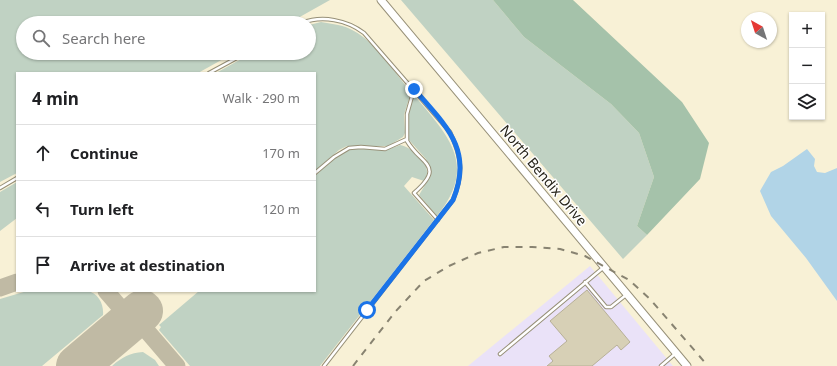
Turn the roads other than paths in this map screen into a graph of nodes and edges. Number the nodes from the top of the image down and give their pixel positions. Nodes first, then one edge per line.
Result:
1 (381, 0) edge
2 (316, 20) edge
3 (233, 60) edge
4 (212, 72) edge
5 (414, 89) junction
6 (407, 139) junction
7 (316, 172) edge
8 (16, 179) edge
9 (0, 188) edge
10 (438, 220) junction
11 (604, 266) junction
12 (585, 282) junction
13 (627, 294) junction
14 (676, 353) junction
15 (500, 354) dead end
16 (324, 366) edge
17 (661, 366) edge
18 (687, 366) edge

1 - 11 street, North Bendix Drive
2 - 5 lane
3 - 4 lane
5 - 6 lane
5 - 10 lane
6 - 7 lane
6 - 10 lane
8 - 9 lane
10 - 16 lane
11 - 12 lane
11 - 13 street, North Bendix Drive
12 - 13 lane
12 - 15 lane
13 - 14 street, North Bendix Drive
14 - 17 lane
14 - 18 street, North Bendix Drive

